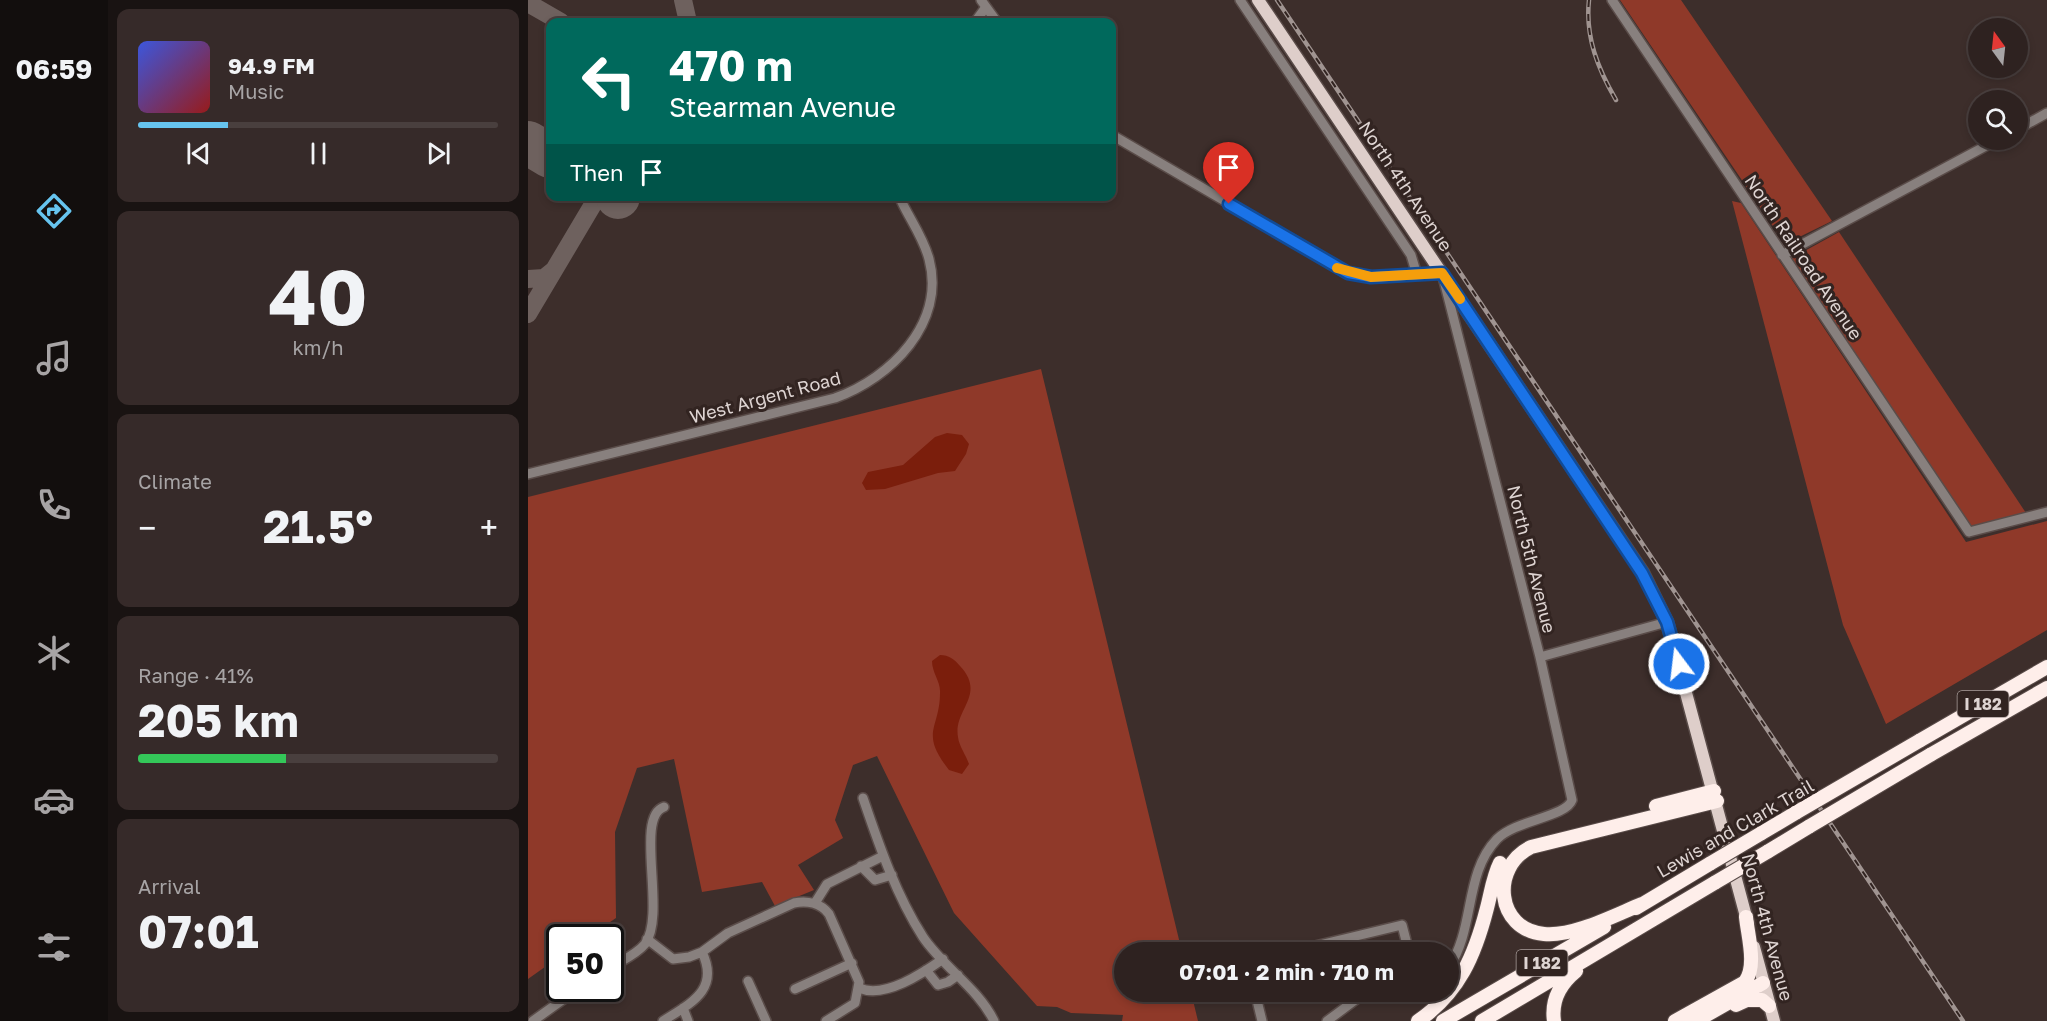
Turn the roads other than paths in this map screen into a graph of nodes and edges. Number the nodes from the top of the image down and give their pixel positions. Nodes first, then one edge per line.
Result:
1 (1240, 0) edge
2 (1258, 0) edge
3 (1612, 0) edge
4 (984, 3) edge
5 (977, 18) edge
6 (994, 18) edge
7 (2047, 113) edge
8 (2028, 123) edge
9 (1116, 137) edge
10 (1978, 150) edge
11 (901, 201) edge
12 (1782, 255) junction
13 (1442, 273) junction
14 (1417, 275) junction
15 (528, 474) edge
16 (2047, 512) edge
17 (1667, 622) junction
18 (1540, 657) junction
19 (2047, 667) edge
20 (2047, 688) edge
21 (2047, 698) edge
22 (1990, 721) junction
23 (1716, 796) junction
24 (863, 798) dead end
25 (664, 807) dead end
26 (883, 856) junction
27 (861, 866) junction
28 (892, 875) junction
29 (815, 903) junction
30 (1642, 904) junction
31 (1746, 917) junction
32 (647, 939) junction
33 (1331, 942) edge
34 (1409, 942) edge
35 (1611, 944) junction
36 (1459, 947) edge
37 (702, 952) junction
38 (624, 959) edge
39 (943, 959) junction
40 (852, 963) junction
41 (926, 970) junction
42 (958, 975) junction
43 (748, 981) dead end
44 (1745, 982) junction
45 (1763, 982) junction
46 (860, 988) junction
47 (795, 989) dead end
48 (559, 1002) edge
49 (1257, 1002) edge
50 (1355, 1002) edge
51 (1769, 1006) junction
52 (683, 1008) junction
53 (533, 1021) edge
54 (663, 1021) edge
55 (688, 1021) edge
56 (766, 1021) edge
57 (826, 1021) edge
58 (994, 1021) edge
59 (1262, 1021) edge
60 (1327, 1021) edge
61 (1418, 1021) edge
62 (1443, 1021) edge
63 (1482, 1021) edge
64 (1554, 1021) edge
65 (1675, 1021) edge
66 (1696, 1021) edge
67 (1705, 1021) edge
68 (1774, 1021) edge

1 - 14 street
2 - 13 main road, North 4th Avenue
3 - 12 street, North Railroad Avenue
4 - 5 street
4 - 6 street
7 - 8 street
9 - 14 street
10 - 12 street
11 - 15 street, West Argent Road
12 - 16 street, North Railroad Avenue
13 - 14 street
13 - 17 main road, North 4th Avenue
13 - 18 street, North 5th Avenue
17 - 18 street
17 - 23 main road, North 4th Avenue
18 - 36 street, North 5th Avenue
19 - 30 highway, Lewis and Clark Trail / I 182, bridge
20 - 22 highway, Lewis and Clark Trail / I 182
21 - 22 highway
22 - 35 highway, Lewis and Clark Trail / I 182, bridge
23 - 30 highway
23 - 31 main road, North 4th Avenue
23 - 61 highway
24 - 26 street
25 - 32 street
26 - 27 street
26 - 28 street
27 - 28 street
27 - 29 street
28 - 39 street
29 - 37 street
29 - 40 street
30 - 62 highway, Lewis and Clark Trail / I 182
31 - 44 highway
31 - 45 main road, North 4th Avenue
32 - 37 street
32 - 38 street
33 - 34 street
35 - 63 highway, Lewis and Clark Trail / I 182
35 - 64 highway
37 - 52 street
39 - 41 street
39 - 42 street
40 - 46 street
40 - 47 street
41 - 42 street
41 - 46 street
42 - 58 street
43 - 56 street
44 - 45 highway
44 - 65 highway
45 - 51 main road, North 4th Avenue
45 - 66 highway
46 - 57 street
48 - 53 street
49 - 59 street
50 - 60 street
51 - 67 highway
51 - 68 main road, North 4th Avenue
52 - 54 street
52 - 55 street

